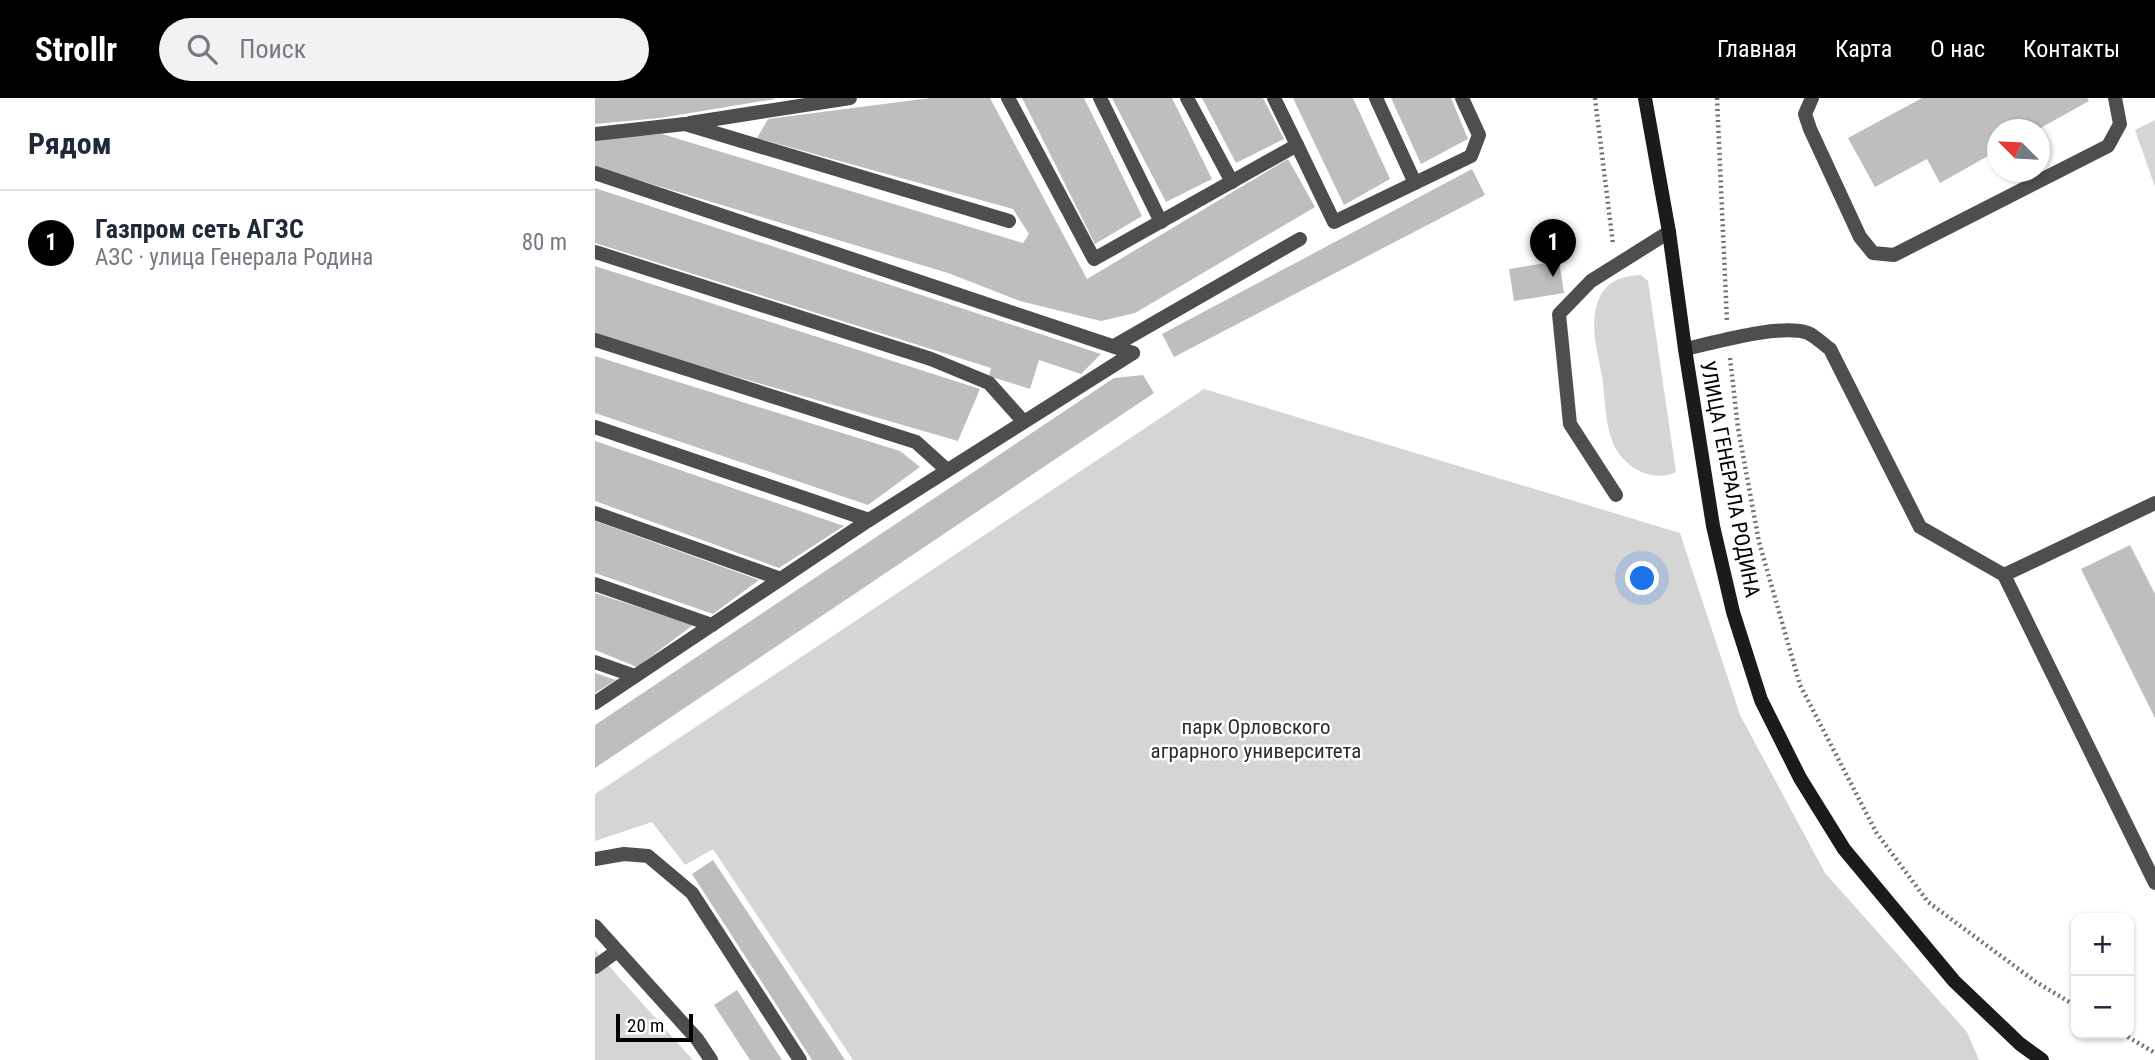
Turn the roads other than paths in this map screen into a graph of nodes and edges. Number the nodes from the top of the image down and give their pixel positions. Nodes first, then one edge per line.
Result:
1 (850, 98) edge
2 (1008, 98) edge
3 (1100, 98) edge
4 (1187, 98) edge
5 (1274, 98) edge
6 (1376, 98) edge
7 (1462, 98) edge
8 (1644, 98) edge
9 (1812, 98) edge
10 (2115, 98) edge
11 (685, 124) junction
12 (595, 134) edge
13 (1297, 145) junction
14 (595, 173) edge
15 (1232, 182) junction
16 (1415, 183) junction
17 (1009, 221) dead end
18 (1161, 222) junction
19 (1669, 232) junction
20 (1300, 239) dead end
21 (595, 252) edge
22 (595, 340) edge
23 (1114, 346) junction
24 (1685, 349) junction
25 (1023, 421) junction
26 (595, 427) edge
27 (947, 470) junction
28 (1616, 495) dead end
29 (2155, 503) edge
30 (595, 513) edge
31 (869, 520) junction
32 (2004, 575) junction
33 (781, 579) junction
34 (595, 584) edge
35 (712, 625) junction
36 (595, 662) edge
37 (635, 676) junction
38 (595, 703) edge
39 (595, 859) edge
40 (2155, 883) edge
41 (595, 926) edge
42 (617, 951) junction
43 (595, 967) edge
44 (711, 1060) edge
45 (800, 1060) edge
46 (2042, 1060) edge

1 - 11 street
2 - 18 street
3 - 18 street
4 - 15 street
5 - 13 street
6 - 16 street
7 - 16 street
8 - 19 main road, УЛИЦА ГЕНЕРАЛА РОДИНА
9 - 10 street
11 - 12 street
11 - 17 street
13 - 15 street
13 - 16 street
14 - 23 street
15 - 18 street
19 - 24 main road, УЛИЦА ГЕНЕРАЛА РОДИНА
19 - 28 street
20 - 23 street
21 - 25 street
22 - 27 street
23 - 25 street
24 - 32 street
24 - 46 main road, УЛИЦА ГЕНЕРАЛА РОДИНА
25 - 27 street
26 - 31 street
27 - 31 street
29 - 32 street
30 - 33 street
31 - 33 street
32 - 40 street
33 - 35 street
34 - 35 street
35 - 37 street
36 - 37 street
37 - 38 street
39 - 45 street
41 - 42 street
42 - 43 street
42 - 44 street

